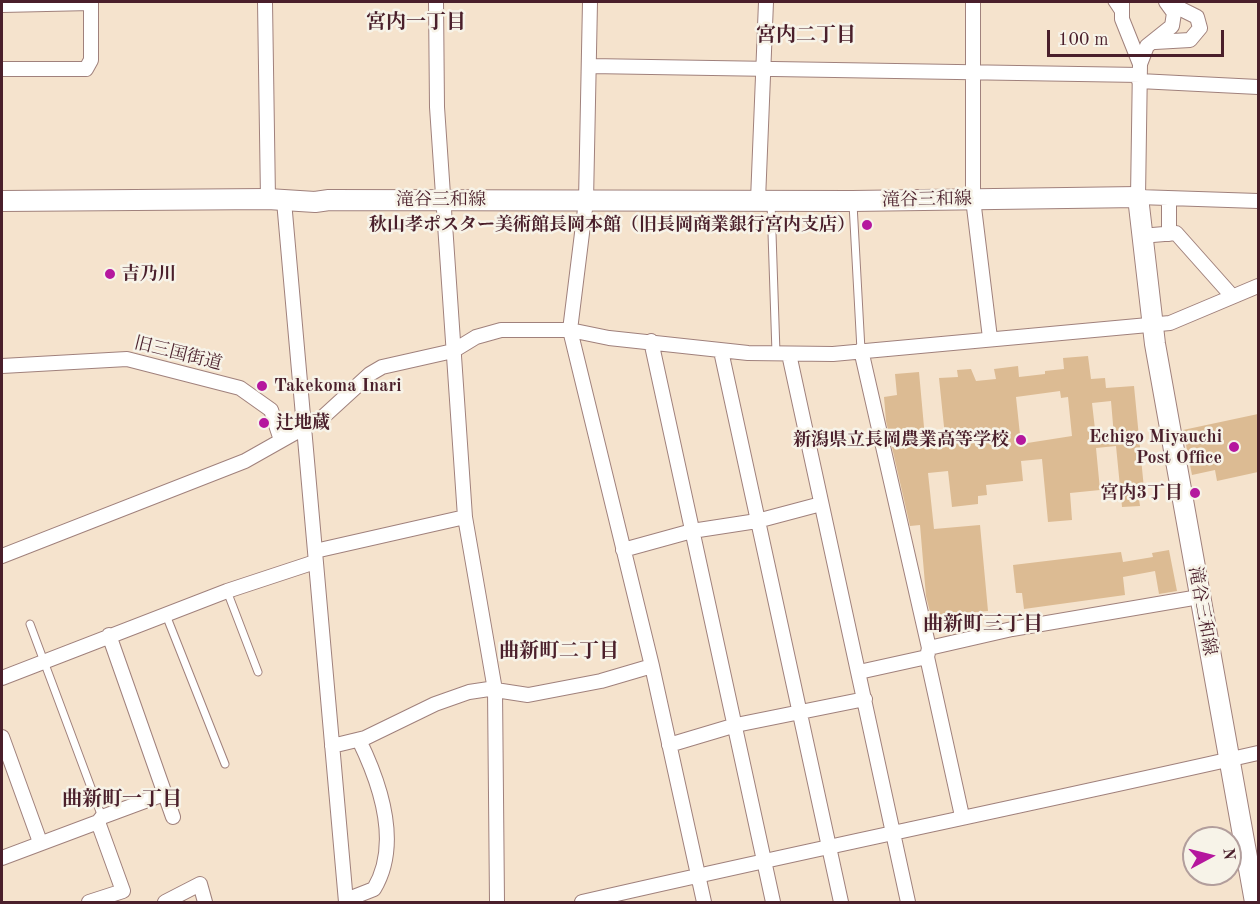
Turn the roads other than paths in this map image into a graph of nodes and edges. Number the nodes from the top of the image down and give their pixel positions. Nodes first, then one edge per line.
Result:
1 (91, 2) edge
2 (265, 2) edge
3 (436, 2) edge
4 (590, 2) edge
5 (766, 2) edge
6 (973, 2) edge
7 (1112, 2) edge
8 (1122, 2) edge
9 (1167, 2) edge
10 (2, 5) edge
11 (1122, 19) junction
12 (1155, 42) junction
13 (590, 66) junction
14 (764, 68) junction
15 (2, 69) edge
16 (973, 72) junction
17 (1140, 73) junction
18 (1258, 87) edge
19 (1138, 197) junction
20 (1169, 199) junction
21 (276, 200) junction
22 (443, 200) junction
23 (765, 200) junction
24 (973, 200) junction
25 (2, 201) edge
26 (586, 201) junction
27 (852, 201) junction
28 (1258, 201) edge
29 (1169, 234) junction
30 (1141, 236) junction
31 (1258, 286) edge
32 (1232, 296) junction
33 (1153, 325) junction
34 (570, 330) junction
35 (990, 338) junction
36 (651, 341) junction
37 (861, 350) junction
38 (453, 351) junction
39 (721, 351) junction
40 (782, 354) junction
41 (2, 366) edge
42 (305, 426) junction
43 (281, 440) junction
44 (821, 504) junction
45 (465, 517) junction
46 (757, 522) junction
47 (692, 531) junction
48 (623, 550) junction
49 (2, 556) edge
50 (315, 557) junction
51 (227, 591) junction
52 (1199, 597) junction
53 (166, 615) junction
54 (30, 624) dead end
55 (109, 635) junction
56 (928, 653) junction
57 (44, 661) junction
58 (652, 666) junction
59 (258, 672) dead end
60 (859, 672) junction
61 (2, 678) edge
62 (495, 690) junction
63 (865, 699) junction
64 (800, 713) junction
65 (736, 725) junction
66 (2, 737) edge
67 (359, 740) junction
68 (669, 745) junction
69 (332, 746) junction
70 (1258, 753) edge
71 (1230, 759) junction
72 (225, 764) dead end
73 (164, 794) junction
74 (962, 816) junction
75 (173, 817) dead end
76 (100, 820) junction
77 (893, 832) junction
78 (40, 842) junction
79 (829, 849) junction
80 (2, 858) edge
81 (763, 862) junction
82 (698, 875) junction
83 (346, 901) edge
84 (89, 903) edge
85 (165, 903) edge
86 (204, 903) edge
87 (497, 903) edge
88 (582, 903) edge
89 (704, 903) edge
90 (773, 903) edge
91 (841, 903) edge
92 (908, 903) edge
93 (1255, 903) edge

1 - 10 street
1 - 15 street
2 - 21 street
3 - 22 street
4 - 13 street
5 - 14 street
6 - 16 street
7 - 11 lane
8 - 11 street
9 - 12 street
9 - 12 street
11 - 17 street
12 - 17 street
13 - 14 street
13 - 26 street
14 - 16 street
14 - 23 street
16 - 17 street
16 - 24 street
17 - 18 street
17 - 19 street
19 - 20 street
19 - 24 main road, 滝谷三和線
19 - 30 main road, 滝谷三和線
20 - 28 street
20 - 29 street
21 - 22 main road, 滝谷三和線
21 - 25 main road, 滝谷三和線
21 - 42 street
22 - 26 main road, 滝谷三和線
22 - 38 street
23 - 26 main road, 滝谷三和線
23 - 27 main road, 滝谷三和線
23 - 40 lane
24 - 27 main road, 滝谷三和線
24 - 35 street
26 - 34 street
27 - 37 lane
29 - 30 street
29 - 32 street
30 - 33 main road, 滝谷三和線
31 - 32 street
32 - 33 street
33 - 35 street
33 - 52 main road, 滝谷三和線
34 - 36 street
34 - 38 street
34 - 48 street
35 - 37 street
36 - 39 street
36 - 47 street
37 - 40 street
37 - 56 street
38 - 42 street
38 - 45 street
39 - 40 street
39 - 46 street
40 - 44 street
41 - 43 street, 旧三国街道
42 - 43 street
42 - 50 street
43 - 49 street
44 - 46 street
44 - 60 street
45 - 50 street
45 - 62 street
46 - 47 street
46 - 64 street
47 - 48 street
47 - 65 street
48 - 58 street
50 - 51 street
50 - 69 street
51 - 53 street
51 - 59 lane
52 - 56 street
52 - 71 main road, 滝谷三和線
53 - 55 street
53 - 72 lane
54 - 57 lane
55 - 57 street
55 - 73 street
56 - 60 street
56 - 74 street
57 - 61 street
57 - 76 lane
58 - 62 street
58 - 68 street
60 - 63 street
62 - 67 street
62 - 87 street
63 - 64 street
63 - 77 street
64 - 65 street
64 - 79 street
65 - 68 street
65 - 81 street
66 - 78 street
67 - 69 street
67 - 83 street
68 - 82 street
69 - 83 street
70 - 71 street
71 - 74 street
71 - 93 main road, 滝谷三和線
73 - 75 street
73 - 76 street
74 - 77 street
76 - 78 street
76 - 84 street
77 - 79 street
77 - 92 street
78 - 80 street
79 - 81 street
79 - 91 street
81 - 82 street
81 - 90 street
82 - 88 street
82 - 89 street
85 - 86 street

